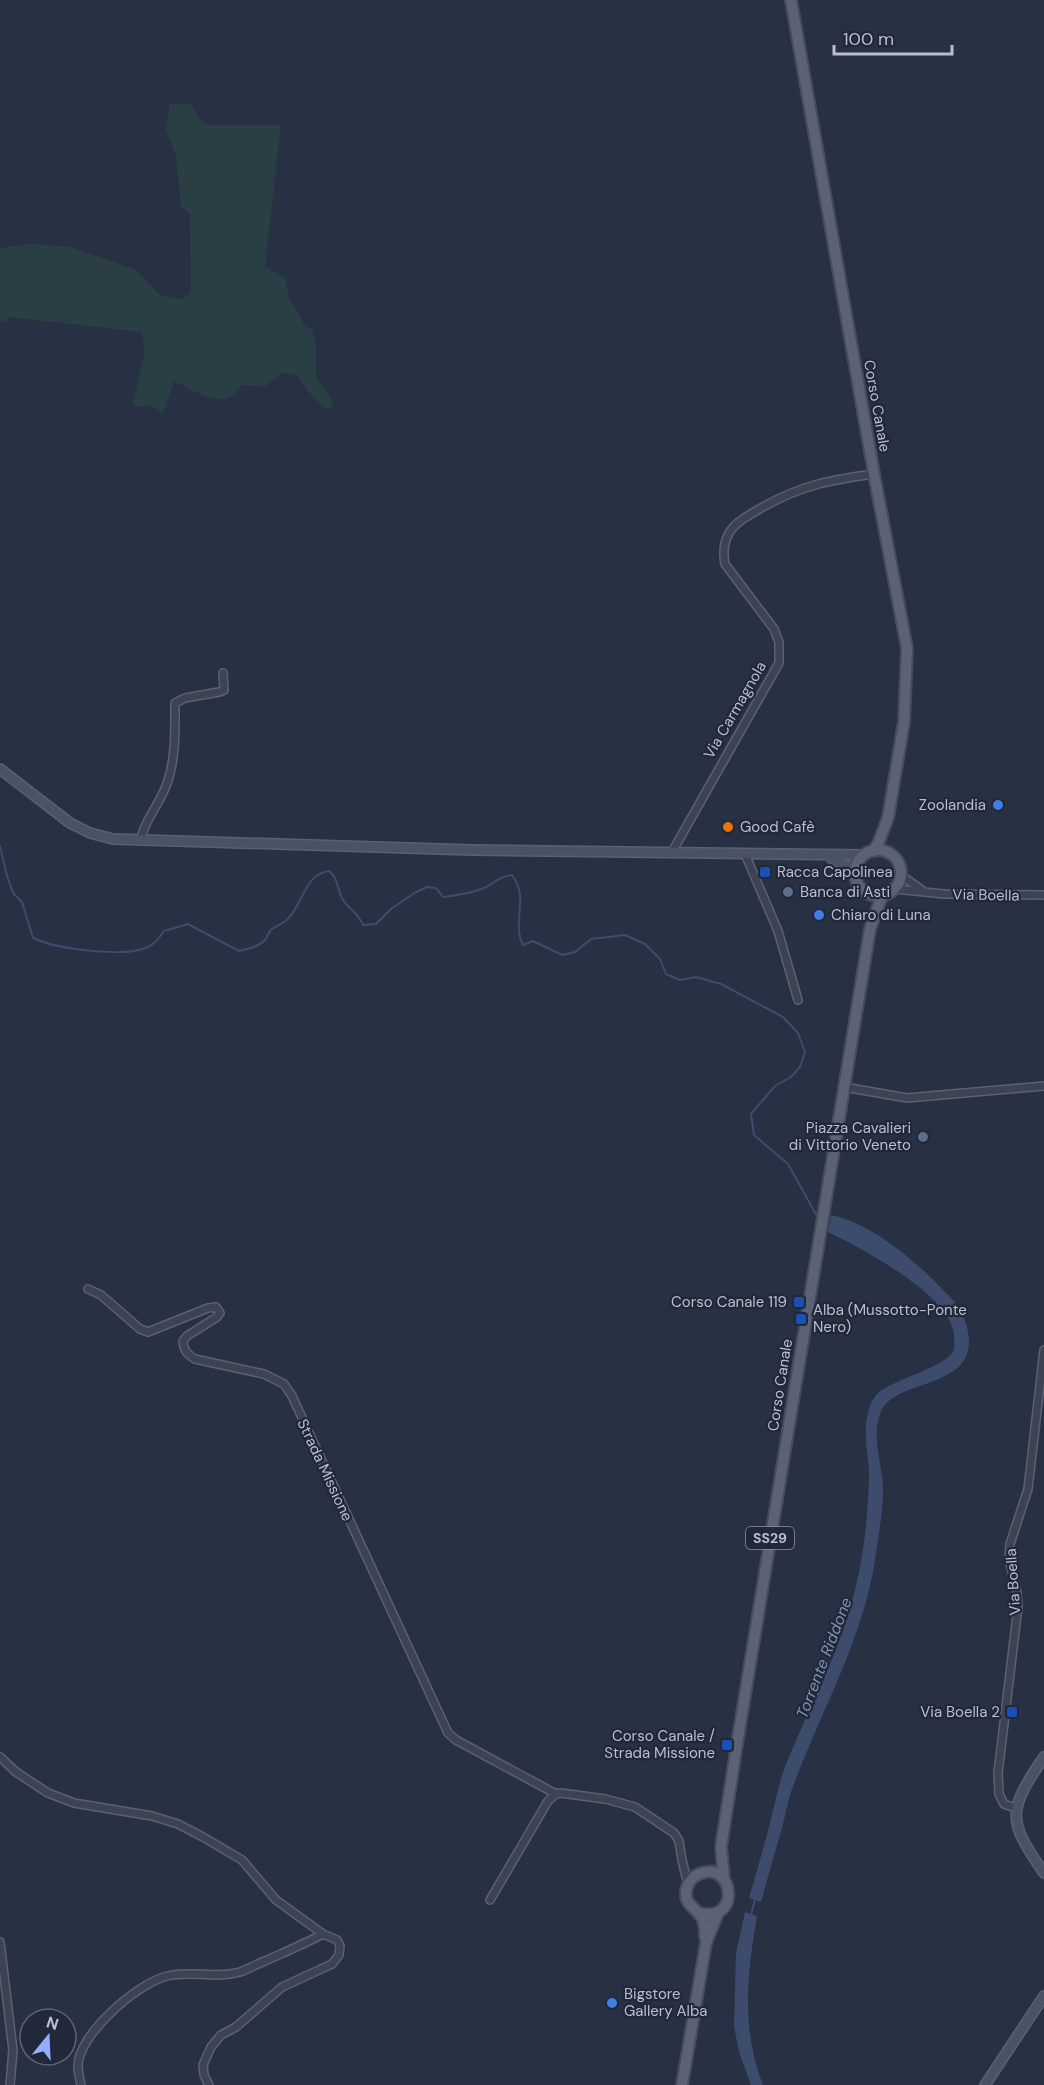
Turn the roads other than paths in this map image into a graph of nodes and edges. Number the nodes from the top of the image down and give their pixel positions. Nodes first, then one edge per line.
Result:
1 (791, 0) edge
2 (874, 474) junction
3 (223, 673) dead end
4 (0, 769) edge
5 (888, 818) junction
6 (141, 841) junction
7 (672, 852) junction
8 (868, 853) junction
9 (745, 854) junction
10 (892, 855) junction
11 (824, 856) junction
12 (856, 872) junction
13 (901, 875) junction
14 (895, 889) junction
15 (867, 893) junction
16 (927, 893) junction
17 (882, 896) junction
18 (1044, 896) edge
19 (870, 928) junction
20 (798, 1000) dead end
21 (1044, 1086) edge
22 (844, 1087) junction
23 (88, 1289) dead end
24 (1044, 1350) edge
25 (0, 1757) edge
26 (1044, 1757) edge
27 (556, 1794) junction
28 (1015, 1808) junction
29 (721, 1847) junction
30 (682, 1860) junction
31 (705, 1872) junction
32 (1044, 1873) edge
33 (724, 1879) junction
34 (688, 1885) junction
35 (490, 1900) dead end
36 (718, 1912) junction
37 (699, 1913) junction
38 (323, 1934) junction
39 (0, 1942) edge
40 (706, 1943) junction
41 (1044, 1996) edge
42 (10, 2085) edge
43 (81, 2085) edge
44 (209, 2085) edge
45 (682, 2085) edge
46 (985, 2085) edge

1 - 2 main road, Corso Canale
2 - 5 main road, Corso Canale
2 - 7 street, Via Carmagnola
3 - 6 street
4 - 6 main road
5 - 8 main road, Corso Canale
5 - 10 main road, Corso Canale
6 - 7 main road
7 - 9 main road
8 - 10 main road
8 - 11 main road
8 - 12 main road, Corso Canale
9 - 11 main road
9 - 20 street
10 - 13 main road, Corso Canale
11 - 12 main road
12 - 15 main road, Corso Canale
13 - 14 main road
13 - 16 street
14 - 16 street, Via Boella
14 - 17 main road
15 - 17 main road
15 - 19 main road, Corso Canale
16 - 18 street, Via Boella
17 - 19 main road, Corso Canale / SS29
19 - 22 main road, Corso Canale / SS29
21 - 22 street
22 - 29 main road, Corso Canale / SS29
23 - 27 street, Strada Missione
24 - 28 street, Via Boella
25 - 38 street
26 - 28 main road
27 - 30 street, Strada Missione
27 - 35 street
28 - 32 main road
29 - 31 main road, Corso Canale / SS29
29 - 33 main road, Corso Canale / SS29
30 - 31 street
30 - 34 street, Strada Missione
31 - 33 main road
31 - 34 main road, Corso Canale
33 - 36 main road, Corso Canale
34 - 37 main road, Corso Canale
36 - 37 main road
36 - 40 main road, Corso Canale
37 - 40 main road, Corso Canale
38 - 43 street
38 - 44 street
39 - 42 street
40 - 45 main road, Corso Canale
41 - 46 main road

